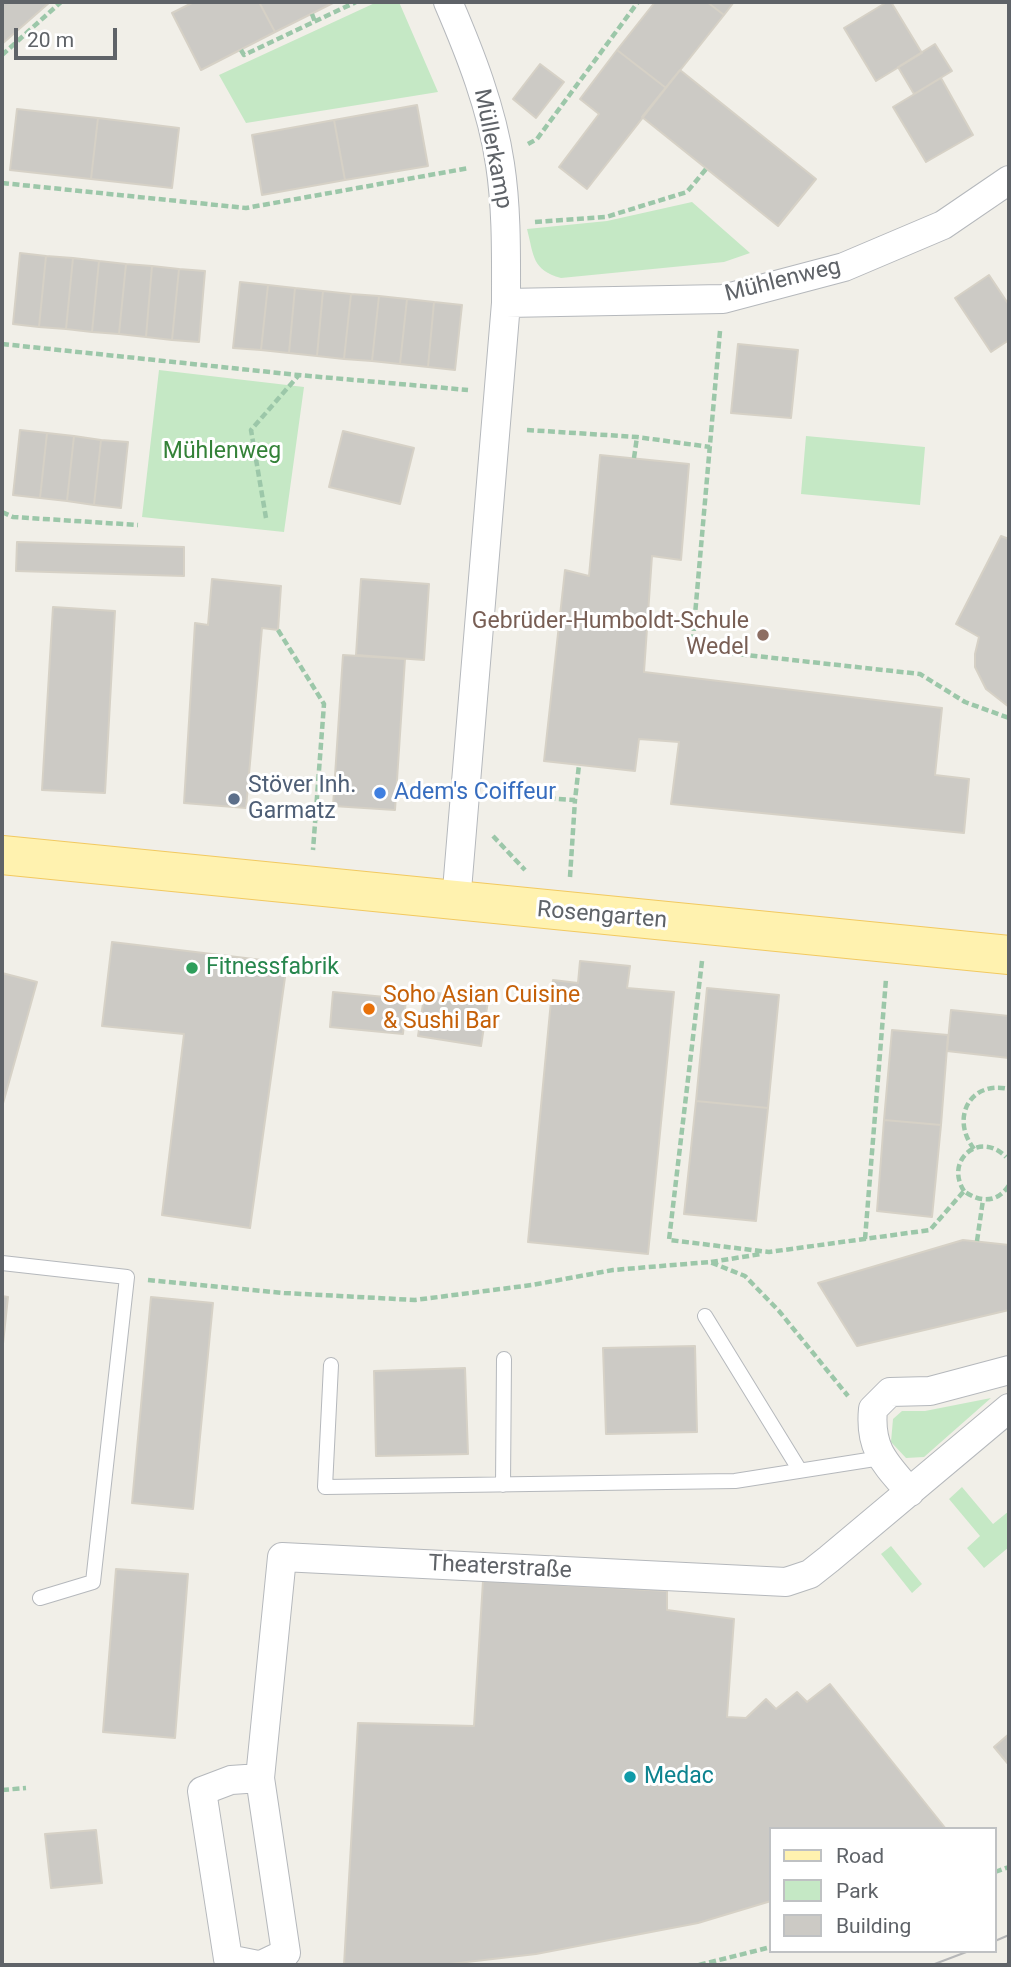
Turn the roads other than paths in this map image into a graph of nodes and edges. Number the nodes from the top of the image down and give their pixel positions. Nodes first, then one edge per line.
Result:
1 (448, 2) edge
2 (1009, 180) edge
3 (506, 303) junction
4 (2, 855) edge
5 (456, 902) junction
6 (1009, 955) edge
7 (2, 1263) edge
8 (705, 1316) dead end
9 (504, 1359) dead end
10 (331, 1365) dead end
11 (1009, 1370) edge
12 (1009, 1408) edge
13 (881, 1458) junction
14 (799, 1469) junction
15 (503, 1485) junction
16 (910, 1492) junction
17 (40, 1598) dead end
18 (260, 1778) junction
19 (259, 1965) edge

1 - 3 street, Müllerkamp
2 - 3 street, Mühlenweg
3 - 5 street
4 - 5 main road, Rosengarten
5 - 6 main road, Rosengarten
7 - 17 lane
8 - 14 lane
9 - 15 lane
10 - 15 lane
11 - 13 street
12 - 16 street, Theaterstraße
13 - 14 lane
13 - 16 street
14 - 15 lane
16 - 18 street, Theaterstraße
18 - 19 street, Theaterstraße
18 - 19 street, Theaterstraße

